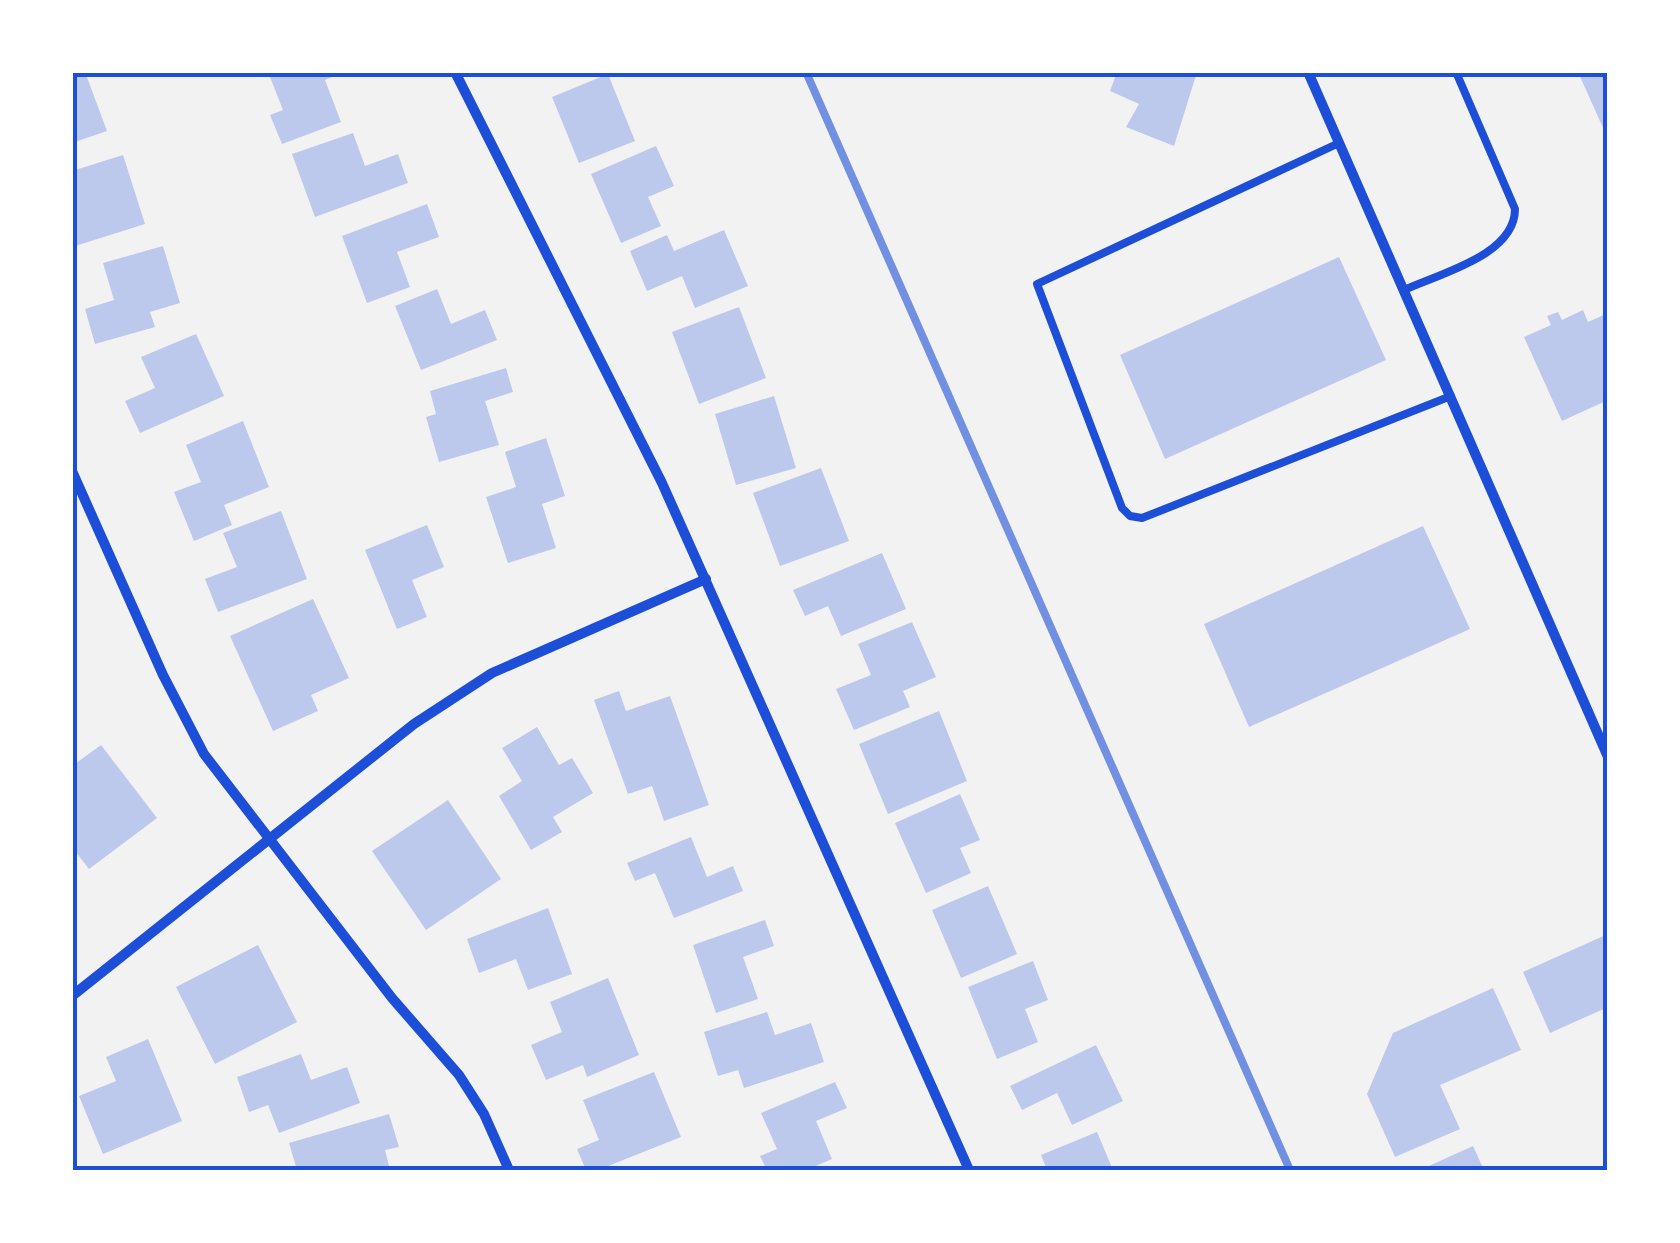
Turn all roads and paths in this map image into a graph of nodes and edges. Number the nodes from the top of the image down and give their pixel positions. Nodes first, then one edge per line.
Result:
1 (455, 72) edge
2 (1308, 72) edge
3 (1456, 72) edge
4 (1339, 143) junction
5 (1404, 290) junction
6 (1451, 396) junction
7 (72, 471) edge
8 (706, 579) junction
9 (1608, 757) edge
10 (269, 841) junction
11 (72, 996) edge
12 (509, 1170) edge
13 (969, 1170) edge

1 - 8 street
2 - 4 street
3 - 5 lane
4 - 5 street
4 - 6 lane
5 - 6 street
6 - 9 street
7 - 10 street
8 - 10 street
8 - 13 street
10 - 11 street
10 - 12 street

